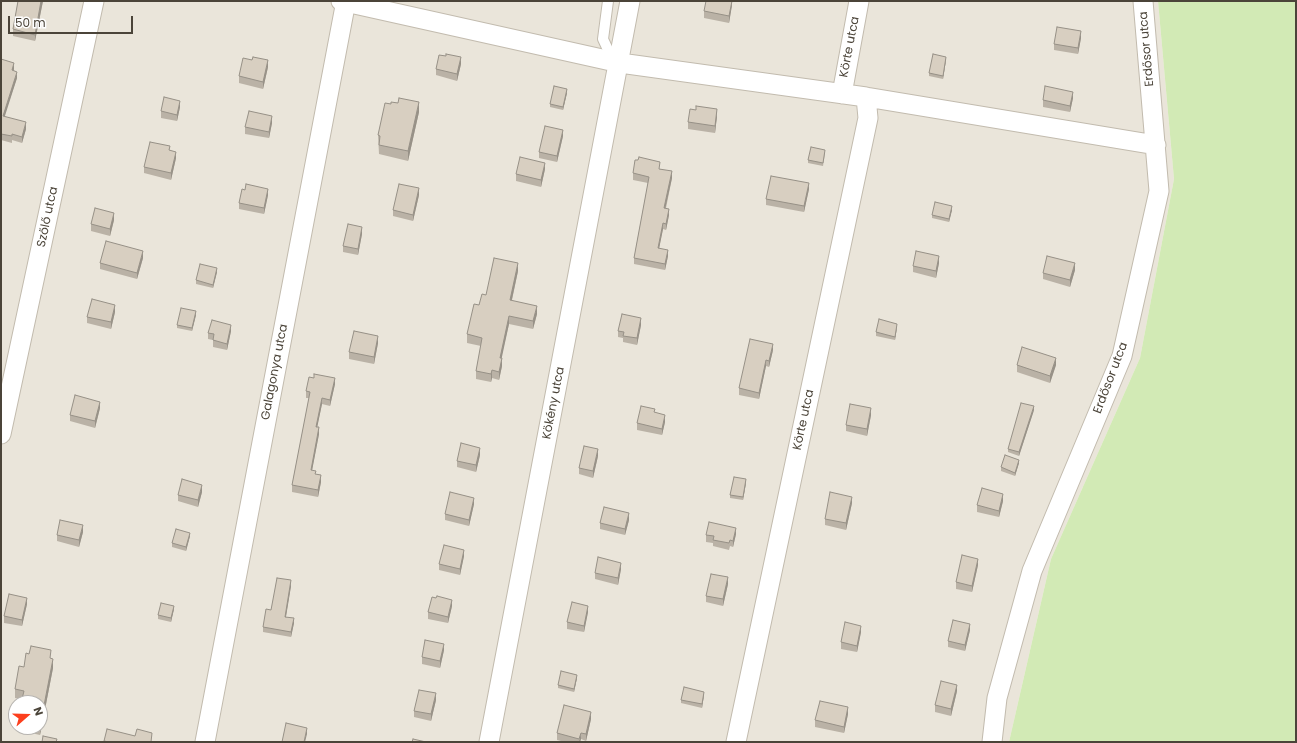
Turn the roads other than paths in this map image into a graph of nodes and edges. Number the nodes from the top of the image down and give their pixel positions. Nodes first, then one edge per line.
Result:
1 (94, 1) edge
2 (344, 1) edge
3 (608, 1) edge
4 (630, 1) edge
5 (859, 1) edge
6 (1142, 1) edge
7 (620, 63) junction
8 (842, 94) junction
9 (866, 97) junction
10 (1156, 145) junction
11 (1, 434) edge
12 (204, 742) edge
13 (489, 742) edge
14 (736, 742) edge
15 (992, 742) edge

1 - 11 street, Szőlő utca
2 - 7 street
2 - 12 street, Galagonya utca
3 - 7 lane
4 - 7 street, Kökény utca
5 - 8 street, Körte utca
6 - 10 street, Erdősor utca
7 - 8 street
7 - 13 street, Kökény utca
8 - 9 street
9 - 10 street
9 - 14 street, Körte utca
10 - 15 street, Erdősor utca

